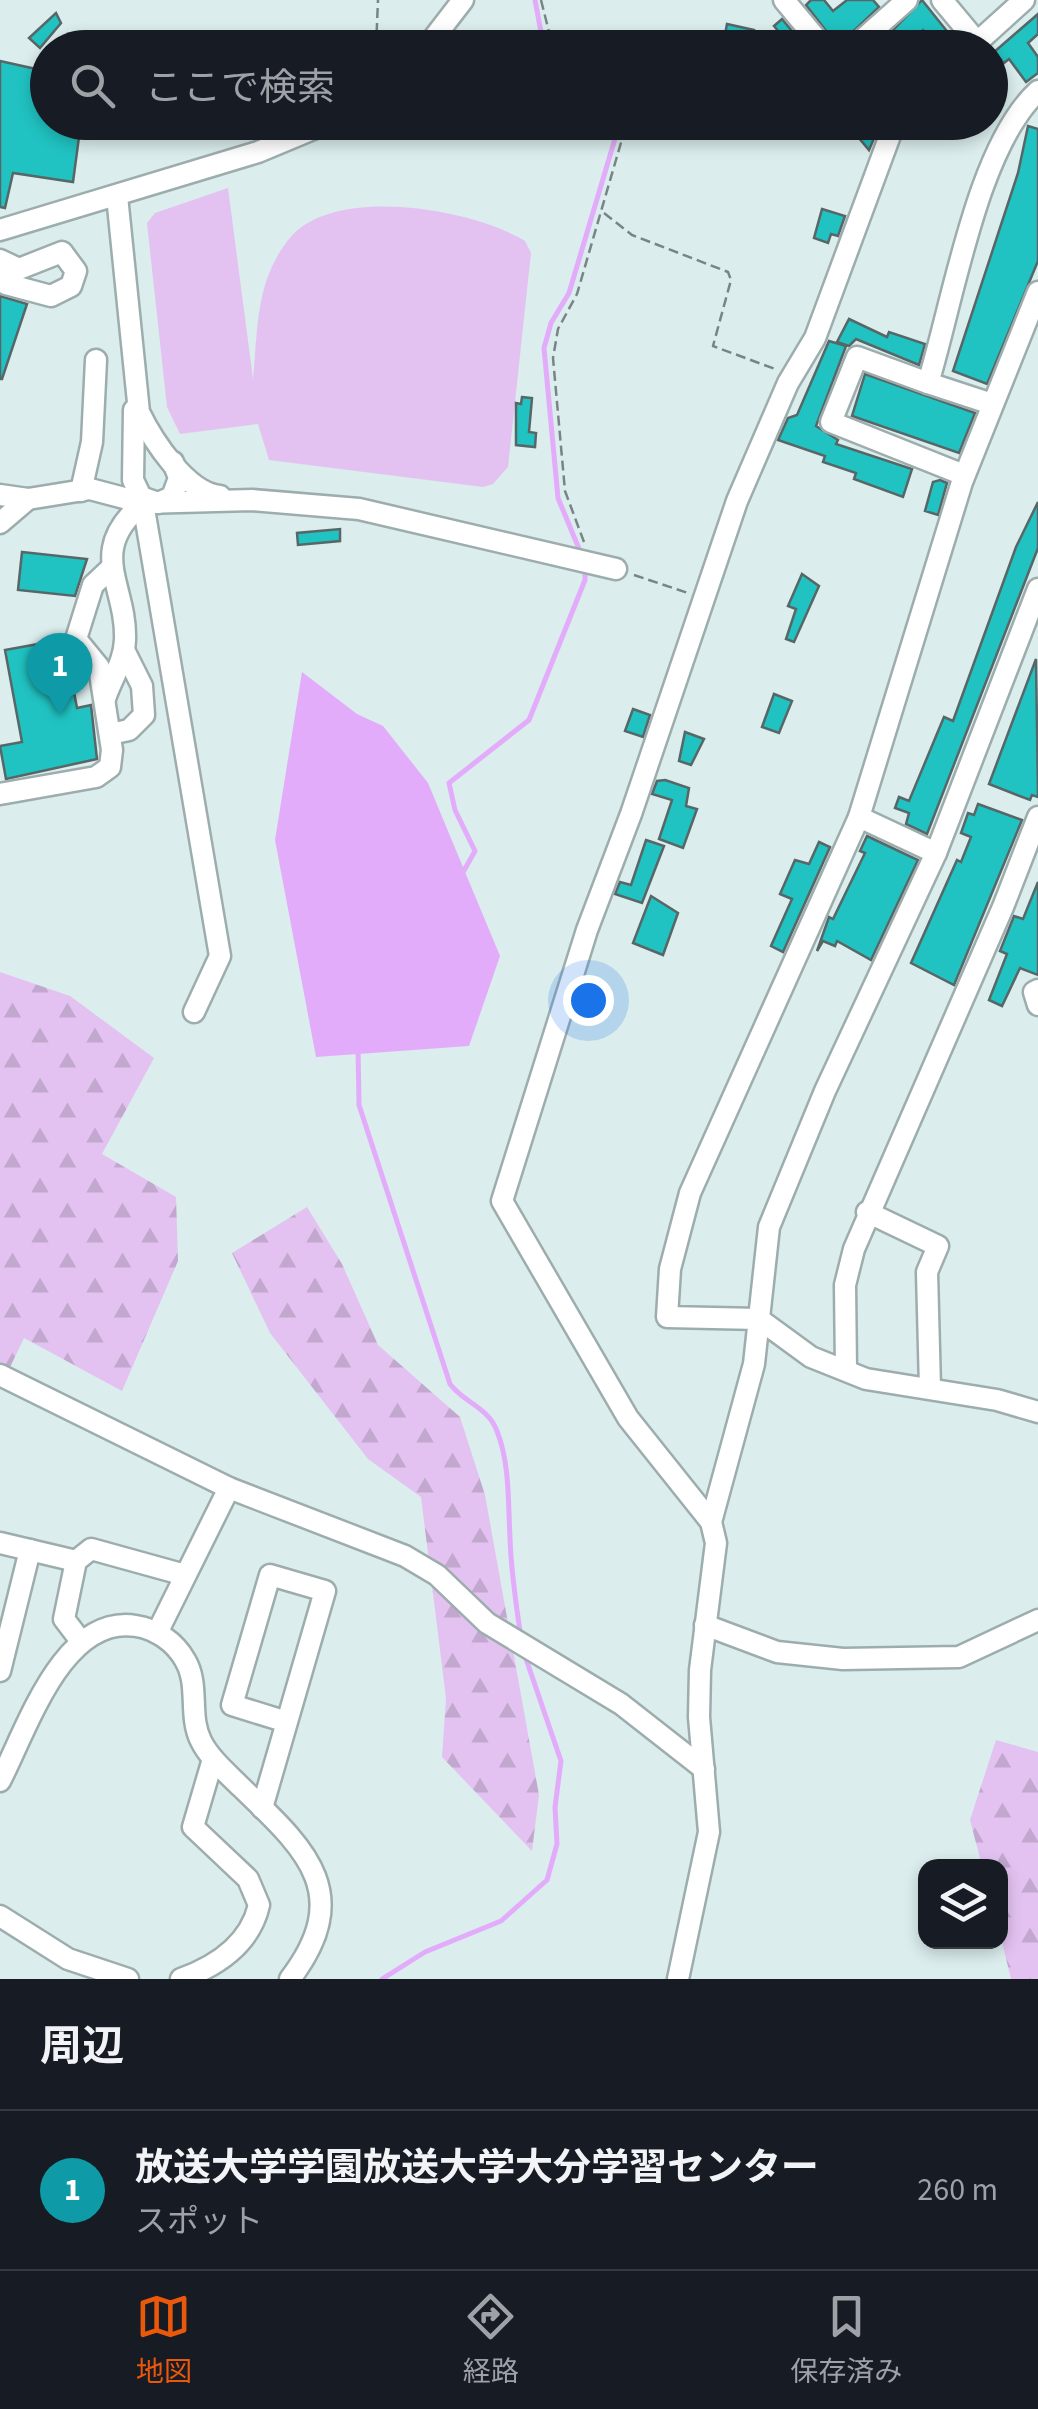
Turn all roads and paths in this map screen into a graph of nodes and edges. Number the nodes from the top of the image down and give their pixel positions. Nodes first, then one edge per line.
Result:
1 (378, 0) edge
2 (463, 0) edge
3 (541, 0) edge
4 (907, 0) edge
5 (942, 0) edge
6 (1024, 0) edge
7 (788, 1) edge
8 (377, 30) edge
9 (440, 30) edge
10 (548, 30) edge
11 (810, 30) edge
12 (873, 30) edge
13 (963, 30) edge
14 (991, 30) edge
15 (1038, 92) edge
16 (1008, 133) edge
17 (287, 140) edge
18 (622, 140) edge
19 (885, 140) edge
20 (1005, 140) edge
21 (117, 196) junction
22 (603, 212) junction
23 (0, 230) edge
24 (0, 260) edge
25 (0, 277) edge
26 (1038, 292) edge
27 (96, 360) dead end
28 (134, 376) junction
29 (793, 376) junction
30 (928, 382) junction
31 (992, 404) junction
32 (152, 435) junction
33 (166, 452) junction
34 (134, 466) junction
35 (964, 475) junction
36 (82, 491) junction
37 (0, 495) edge
38 (28, 499) junction
39 (252, 500) junction
40 (150, 503) junction
41 (0, 523) edge
42 (589, 552) dead end
43 (110, 569) junction
44 (616, 569) joint
45 (1038, 589) edge
46 (704, 598) junction
47 (124, 650) junction
48 (105, 699) junction
49 (110, 734) junction
50 (0, 794) edge
51 (1038, 817) edge
52 (858, 818) junction
53 (936, 853) junction
54 (1038, 990) edge
55 (1038, 1005) edge
56 (194, 1012) dead end
57 (868, 1212) junction
58 (759, 1319) junction
59 (846, 1370) junction
60 (0, 1375) edge
61 (930, 1388) junction
62 (1038, 1412) edge
63 (229, 1488) junction
64 (712, 1522) junction
65 (0, 1544) edge
66 (30, 1550) junction
67 (76, 1561) junction
68 (186, 1575) junction
69 (1038, 1620) edge
70 (705, 1625) junction
71 (157, 1633) junction
72 (80, 1640) junction
73 (0, 1672) edge
74 (287, 1722) junction
75 (213, 1759) junction
76 (704, 1769) junction
77 (0, 1781) edge
78 (262, 1808) junction
79 (0, 1916) edge
80 (118, 1978) edge
81 (180, 1979) edge
82 (290, 1979) edge
83 (678, 1979) edge

1 - 8 path
2 - 9 street
3 - 10 path
4 - 12 street
5 - 13 street
6 - 14 street
7 - 11 street
15 - 16 street
17 - 21 street
18 - 22 path
19 - 29 street
20 - 30 street
21 - 23 street
21 - 28 street
22 - 29 path
22 - 42 path
24 - 25 street
26 - 31 street
27 - 36 street
28 - 32 street
28 - 34 street
29 - 46 street
30 - 31 street
30 - 35 street
31 - 35 street
32 - 33 street
32 - 34 street
33 - 39 street
33 - 40 street
34 - 40 street
35 - 52 street
36 - 38 street
36 - 40 street
37 - 38 street
38 - 41 street
39 - 40 street
39 - 44 street
40 - 43 street
40 - 56 street
43 - 47 street
43 - 48 street
44 - 46 path
45 - 53 street
46 - 64 street
47 - 48 street
47 - 49 street
48 - 49 street
49 - 50 street
51 - 57 street
52 - 53 street
52 - 58 street
53 - 58 street
54 - 55 street
57 - 59 street
57 - 61 street
58 - 59 street
58 - 64 street
59 - 61 street
60 - 63 street
61 - 62 street
63 - 68 street
63 - 76 street
64 - 70 street
65 - 66 street
66 - 67 street
66 - 73 street
67 - 68 street
67 - 72 street
68 - 71 street
69 - 70 street
70 - 76 street
71 - 72 street
71 - 75 street
72 - 77 street
74 - 74 street
74 - 78 street
75 - 78 street
75 - 81 street
76 - 83 street
78 - 82 street
79 - 80 street

